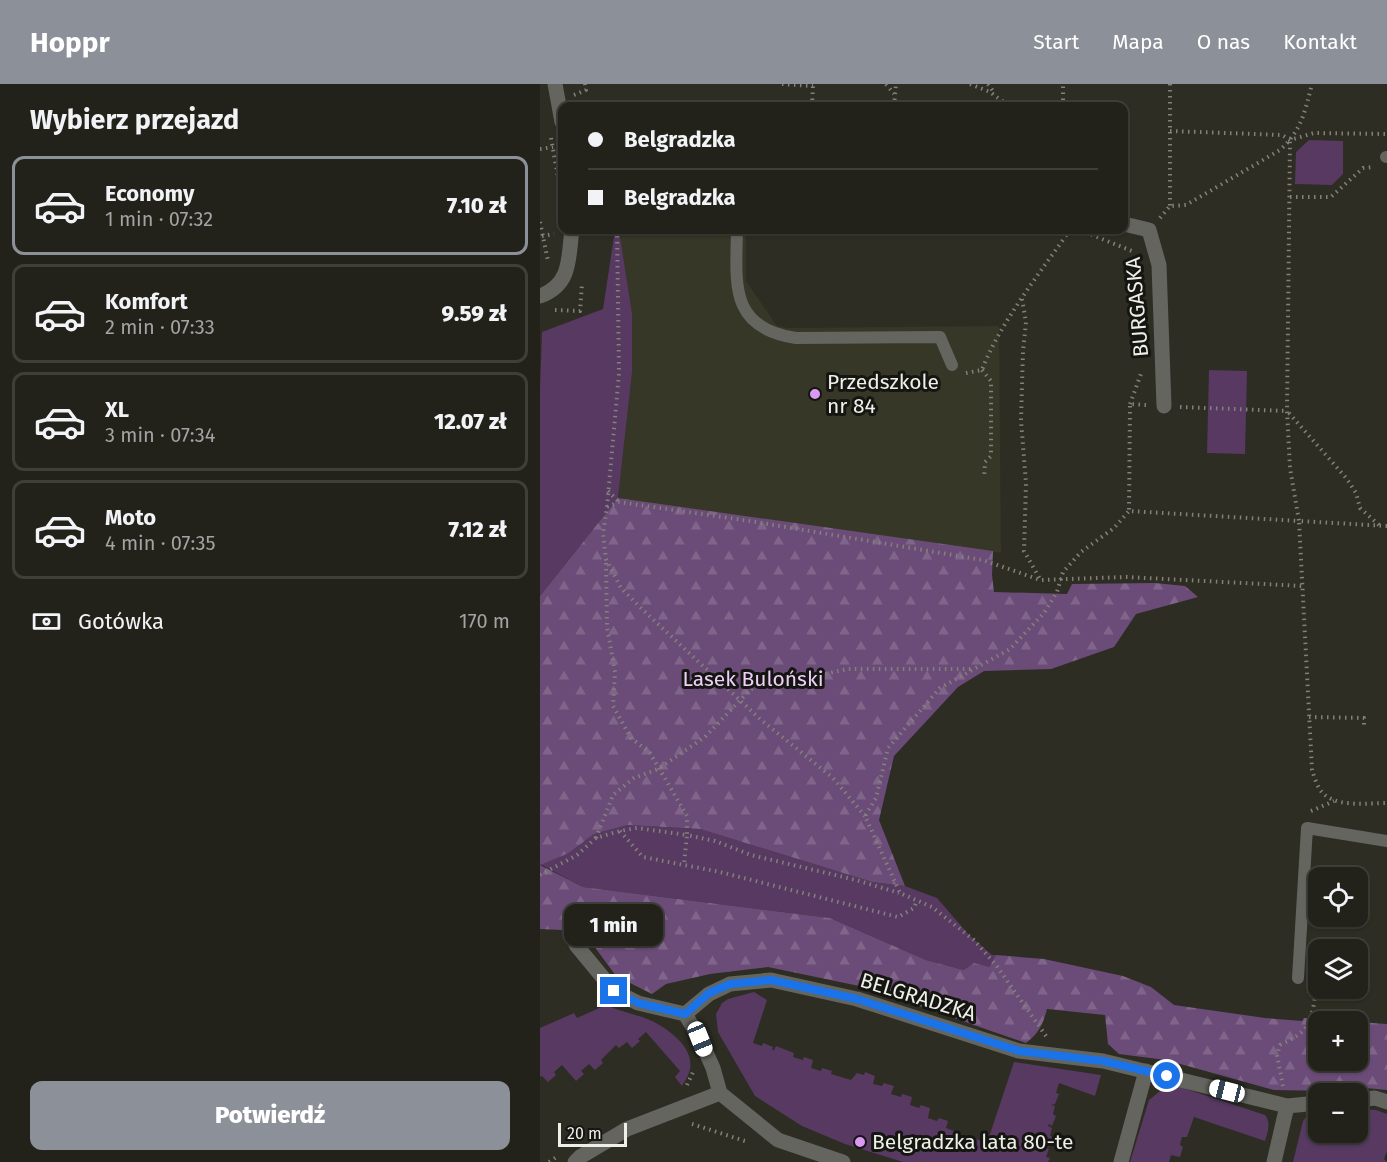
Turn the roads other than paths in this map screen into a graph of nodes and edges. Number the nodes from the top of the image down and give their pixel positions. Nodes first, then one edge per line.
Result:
1 (555, 84) edge
2 (558, 102) edge
3 (1128, 225) edge
4 (572, 234) edge
5 (737, 234) edge
6 (540, 296) edge
7 (952, 365) dead end
8 (1164, 406) road end
9 (1387, 841) edge
10 (576, 945) dead end
11 (1299, 978) road end
12 (685, 1014) junction
13 (1146, 1071) junction
14 (720, 1093) junction
15 (1368, 1099) edge
16 (1387, 1102) edge
17 (1308, 1104) edge
18 (1287, 1106) junction
19 (571, 1157) edge
20 (843, 1162) edge
21 (1121, 1162) edge
22 (1274, 1162) edge

1 - 2 street
3 - 8 street, BURGASKA
4 - 6 street
5 - 7 lane
9 - 11 lane
10 - 12 street
12 - 13 street, BELGRADZKA
12 - 14 street
13 - 18 street, BELGRADZKA
13 - 21 street
14 - 19 street
14 - 20 street
15 - 16 street
17 - 18 street, BELGRADZKA
18 - 22 street

